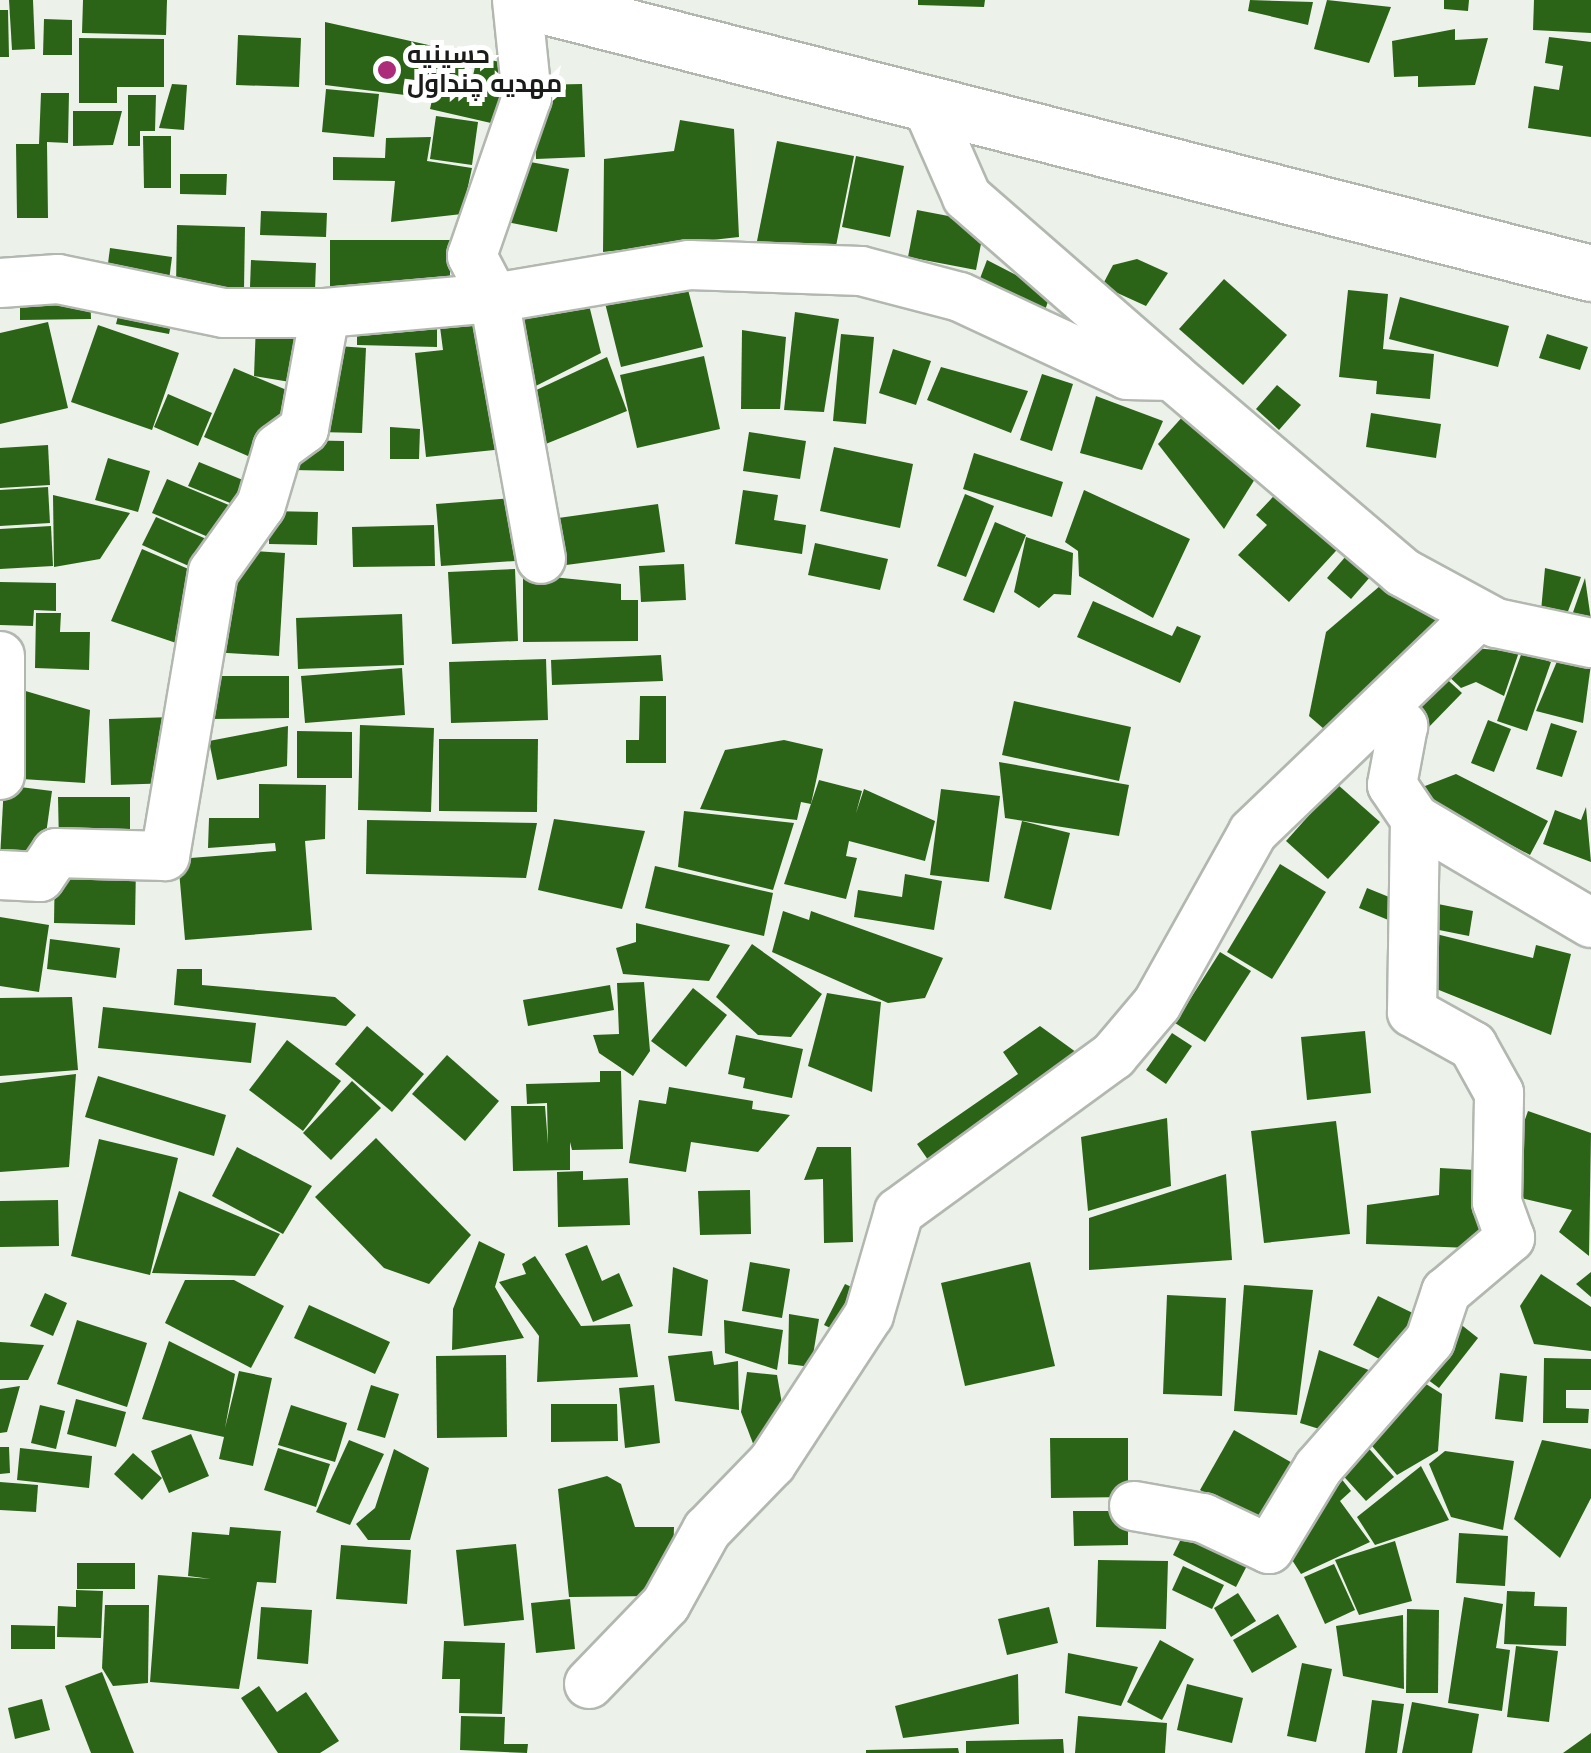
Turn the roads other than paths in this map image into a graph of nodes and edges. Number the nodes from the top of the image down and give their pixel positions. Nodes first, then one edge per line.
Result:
1 (520, 0) edge
2 (926, 106) junction
3 (1591, 273) edge
4 (0, 283) edge
5 (494, 298) junction
6 (324, 313) junction
7 (1172, 376) junction
8 (541, 560) dead end
9 (1479, 614) junction
10 (1591, 643) edge
11 (0, 656) edge
12 (1386, 711) junction
13 (0, 775) edge
14 (1415, 819) junction
15 (0, 876) edge
16 (1591, 923) edge
17 (1134, 1506) dead end
18 (589, 1684) dead end

1 - 2 main road
1 - 5 street
2 - 3 main road
2 - 7 street
4 - 6 street
5 - 6 street
5 - 7 street
5 - 8 street
6 - 15 street
7 - 9 street
9 - 10 street
9 - 12 street
11 - 13 street
12 - 14 street
12 - 18 street
14 - 16 street
14 - 17 street

